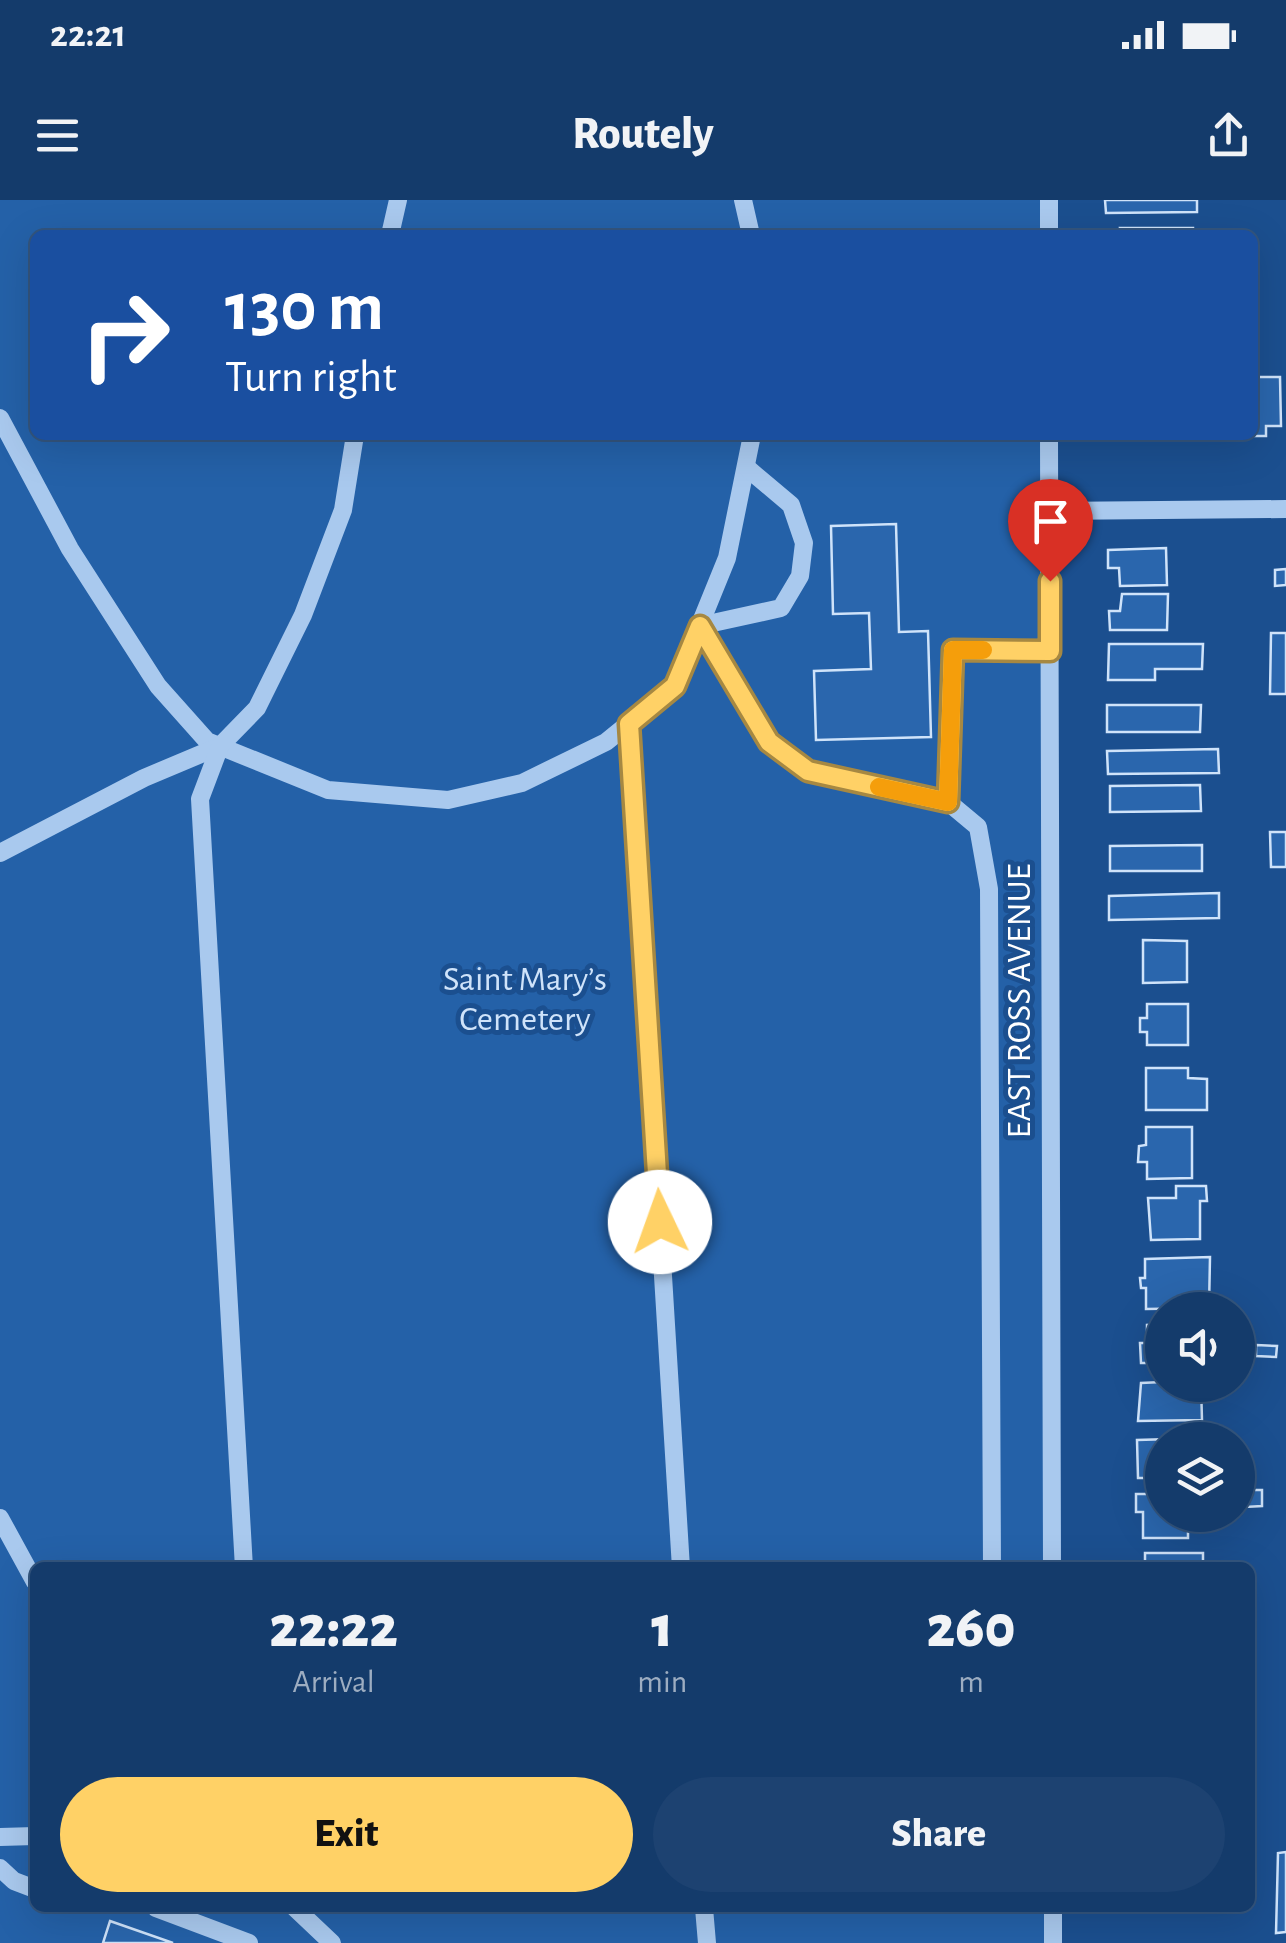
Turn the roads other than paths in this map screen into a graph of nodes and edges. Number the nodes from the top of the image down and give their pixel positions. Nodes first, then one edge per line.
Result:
1 (398, 200) edge
2 (743, 200) edge
3 (1049, 200) edge
4 (391, 230) edge
5 (750, 230) edge
6 (1049, 230) edge
7 (0, 418) edge
8 (354, 440) edge
9 (751, 440) edge
10 (1049, 440) edge
11 (746, 467) junction
12 (1286, 509) edge
13 (1050, 512) junction
14 (700, 626) junction
15 (1050, 651) junction
16 (629, 724) junction
17 (220, 746) junction
18 (948, 802) junction
19 (0, 853) edge
20 (0, 1518) edge
21 (244, 1562) edge
22 (681, 1562) edge
23 (992, 1562) edge
24 (1052, 1562) edge
25 (30, 1573) edge
26 (30, 1836) edge
27 (0, 1838) edge
28 (0, 1868) edge
29 (30, 1887) edge
30 (167, 1912) edge
31 (299, 1912) edge
32 (704, 1912) edge
33 (1053, 1912) edge
34 (249, 1943) edge
35 (332, 1943) edge
36 (707, 1943) edge
37 (1053, 1943) edge

1 - 4 street
2 - 5 street
3 - 6 street
7 - 17 street
8 - 17 street
9 - 11 street
10 - 13 street, EAST ROSS AVENUE
11 - 14 street
11 - 14 street
12 - 13 street
13 - 15 street, EAST ROSS AVENUE
14 - 16 street
14 - 18 street
15 - 18 street
15 - 24 street, EAST ROSS AVENUE
16 - 17 street
16 - 22 street
17 - 19 street
17 - 21 street
18 - 23 street
20 - 25 street
26 - 27 street
28 - 29 street
30 - 34 street
31 - 35 street
32 - 36 street
33 - 37 street

